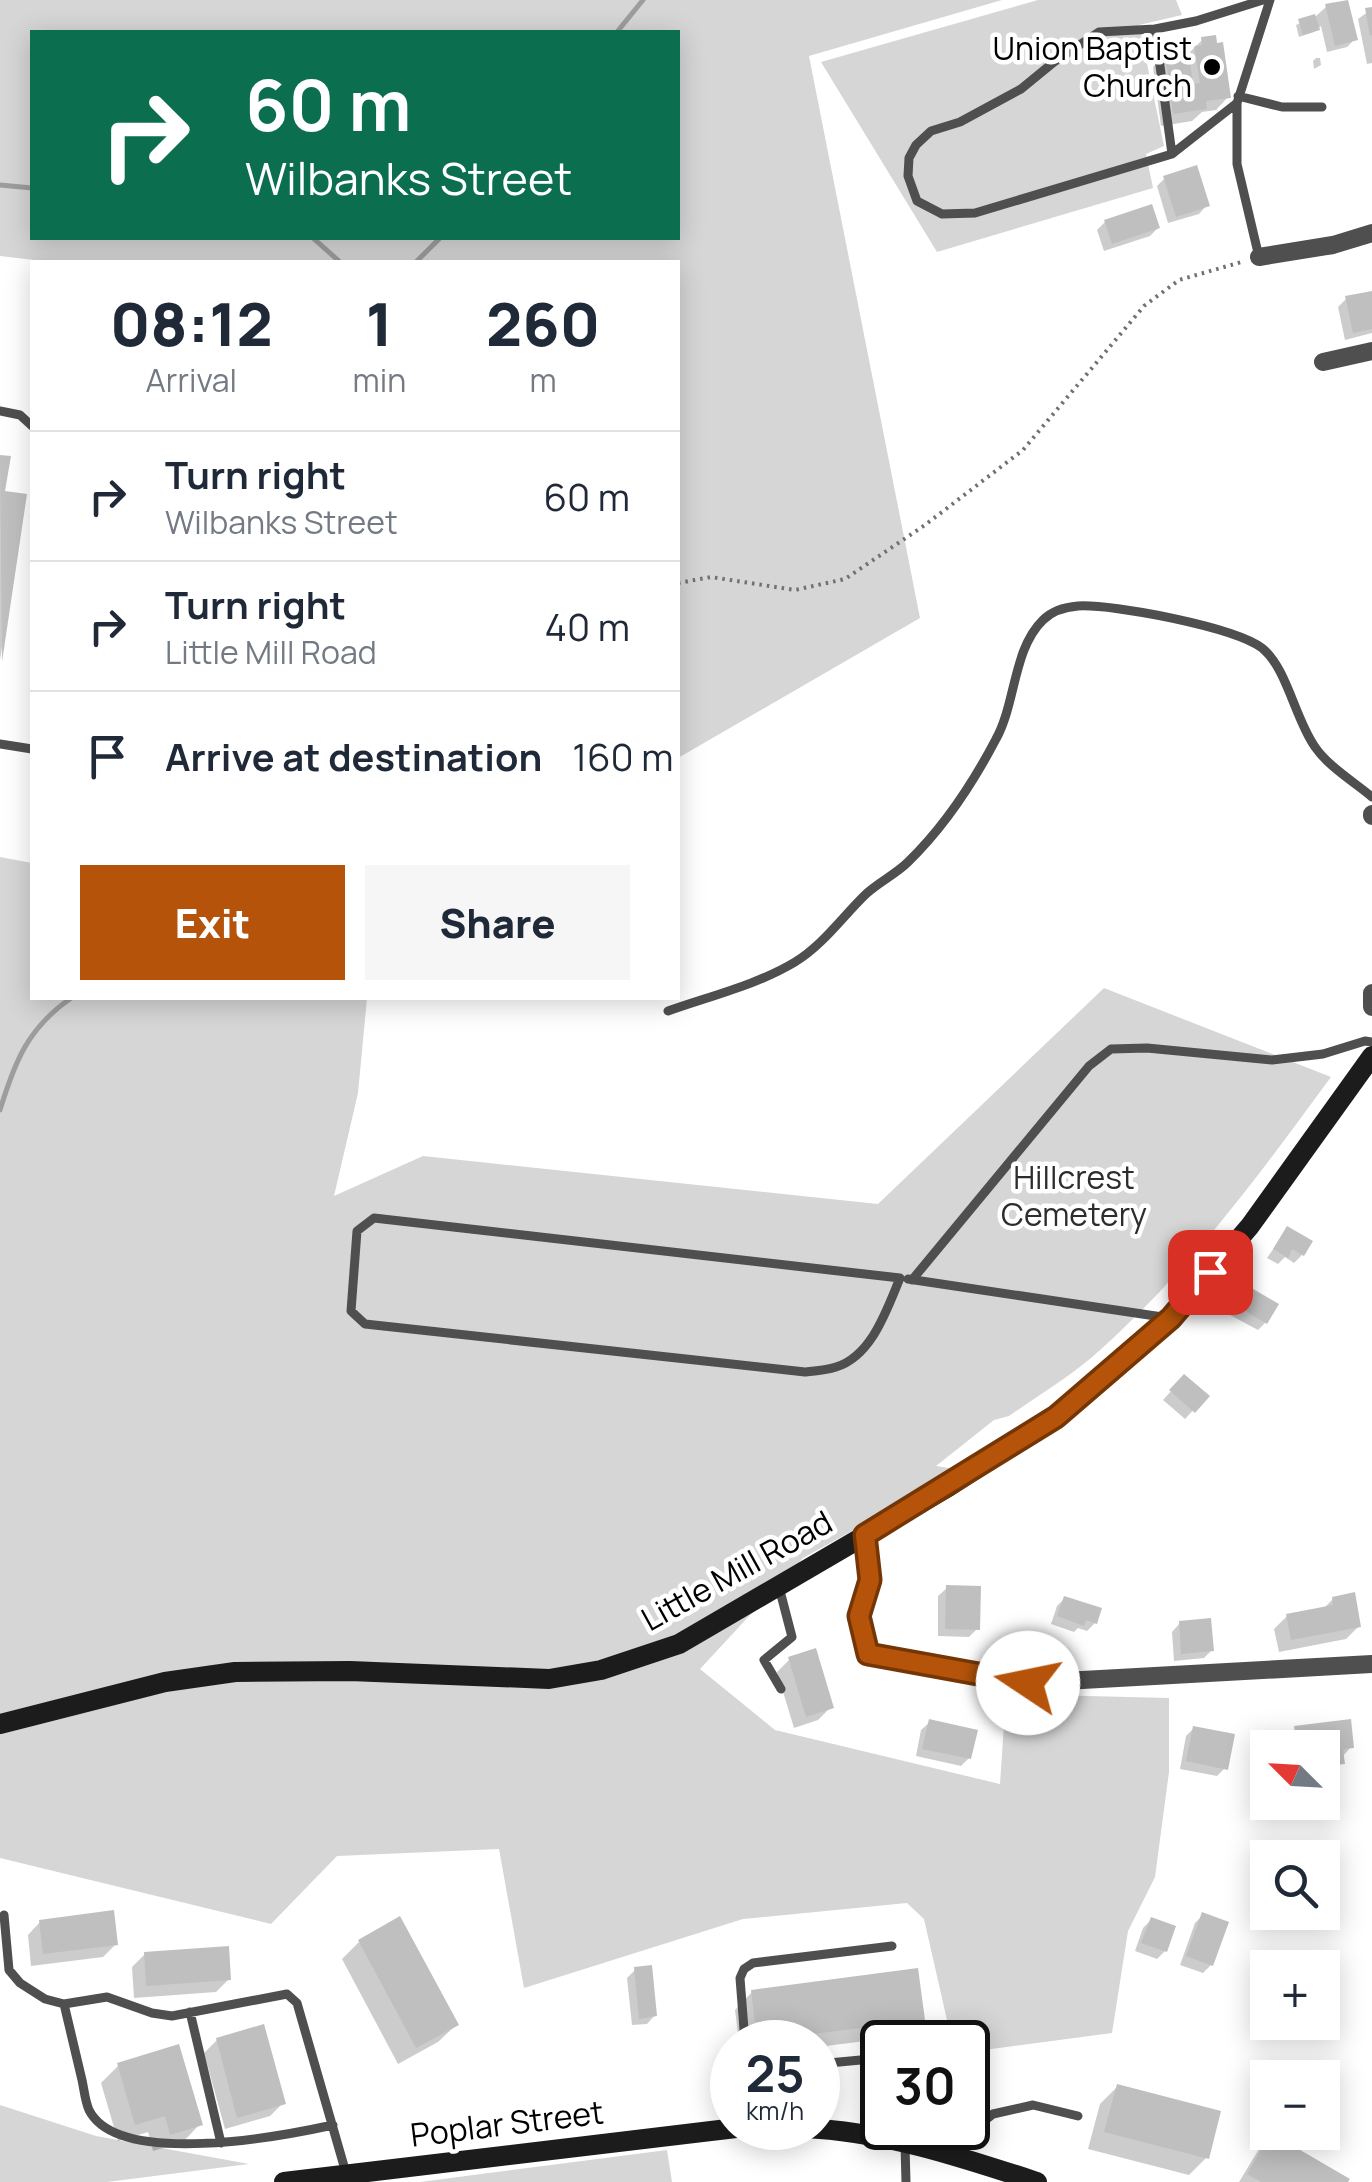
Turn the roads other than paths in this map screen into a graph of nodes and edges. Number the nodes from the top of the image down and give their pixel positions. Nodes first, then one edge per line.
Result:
1 (1267, 0) edge
2 (1155, 29) junction
3 (1238, 100) junction
4 (1322, 107) dead end
5 (1172, 154) junction
6 (1372, 232) edge
7 (1259, 257) joint
8 (1372, 352) edge
9 (1323, 362) dead end
10 (0, 411) edge
11 (30, 424) edge
12 (0, 744) edge
13 (30, 749) edge
14 (1372, 797) edge
15 (1372, 993) edge
16 (1372, 1007) edge
17 (668, 1011) dead end
18 (1372, 1042) edge
19 (1372, 1056) edge
20 (900, 1278) junction
21 (912, 1280) junction
22 (1171, 1318) junction
23 (865, 1535) junction
24 (778, 1587) junction
25 (1372, 1664) edge
26 (781, 1689) dead end
27 (0, 1724) edge
28 (4, 1915) dead end
29 (892, 1946) dead end
30 (64, 2004) junction
31 (190, 2012) junction
32 (743, 2020) edge
33 (1078, 2116) dead end
34 (334, 2124) junction
35 (710, 2131) edge
36 (221, 2142) junction
37 (906, 2150) edge
38 (936, 2150) edge
39 (958, 2156) junction
40 (346, 2173) junction
41 (284, 2182) edge
42 (906, 2182) edge
43 (1037, 2182) edge

1 - 2 lane
1 - 3 lane
2 - 5 lane
2 - 5 lane
3 - 4 lane
3 - 5 lane
3 - 7 lane
6 - 7 street
8 - 9 street
10 - 11 lane
12 - 13 lane
14 - 17 lane
15 - 16 street
18 - 21 lane
19 - 22 street, Little Mill Road
20 - 20 lane
20 - 21 lane
21 - 22 lane
22 - 23 street, Little Mill Road
23 - 24 street, Little Mill Road
23 - 25 street
24 - 26 lane
24 - 27 street, Little Mill Road
28 - 30 lane
29 - 32 lane
30 - 31 lane
30 - 36 lane
31 - 34 lane
31 - 36 lane
33 - 39 lane
34 - 36 lane
34 - 40 lane
35 - 40 street, Poplar Street
37 - 42 lane
38 - 39 street
39 - 43 street
40 - 41 street, Poplar Street

